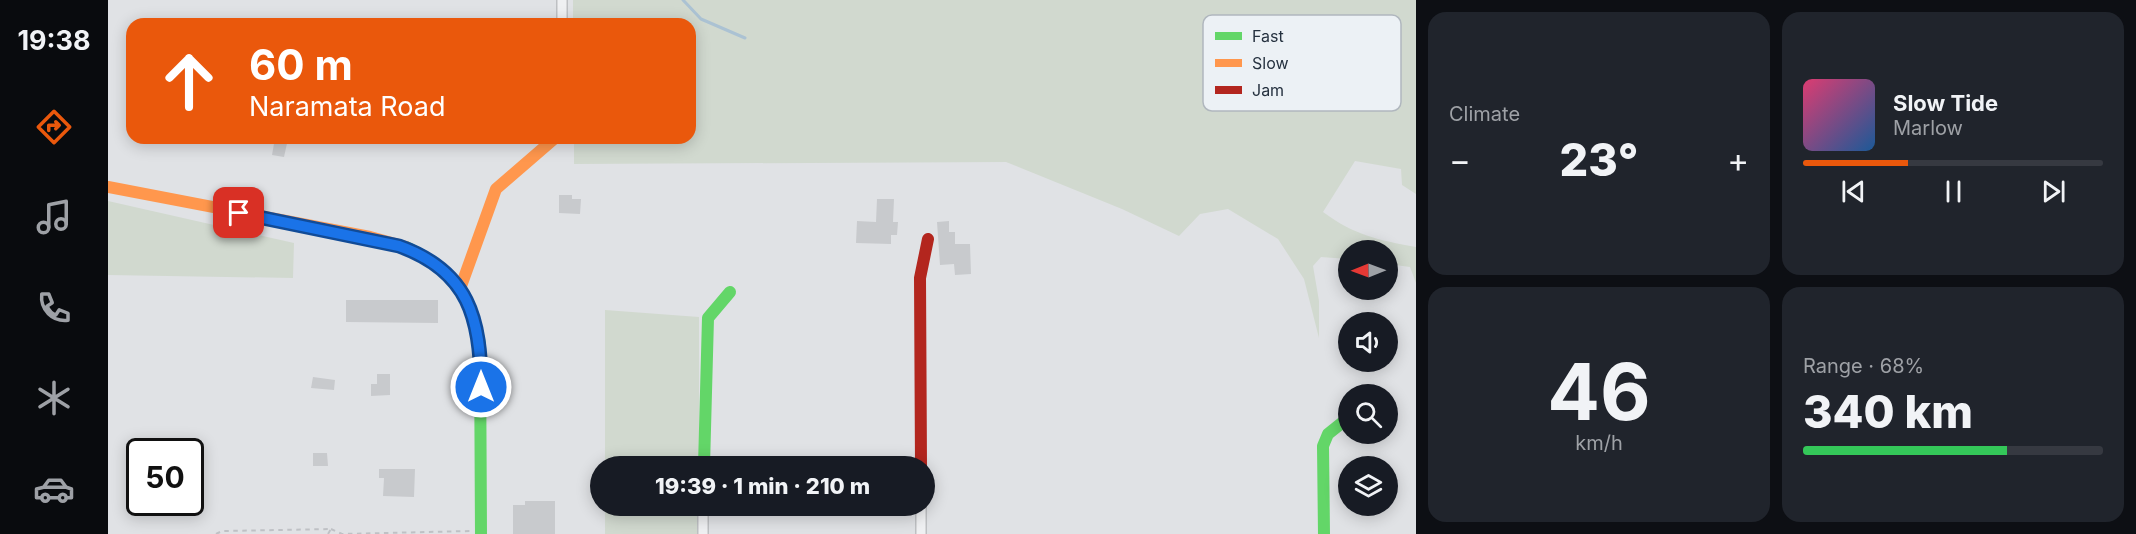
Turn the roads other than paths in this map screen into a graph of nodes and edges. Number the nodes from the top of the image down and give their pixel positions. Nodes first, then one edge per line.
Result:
1 (562, 0) edge
2 (562, 18) edge
3 (548, 144) edge
4 (108, 187) edge
5 (928, 239) dead end
6 (460, 289) junction
7 (730, 292) dead end
8 (1338, 426) edge
9 (704, 456) edge
10 (921, 456) edge
11 (703, 516) edge
12 (921, 516) edge
13 (481, 532) edge
14 (703, 534) edge
15 (921, 534) edge
16 (1324, 534) edge

1 - 2 street
3 - 6 street
4 - 6 street
5 - 10 street
6 - 13 street
7 - 9 street
8 - 16 street
11 - 14 street
12 - 15 street

